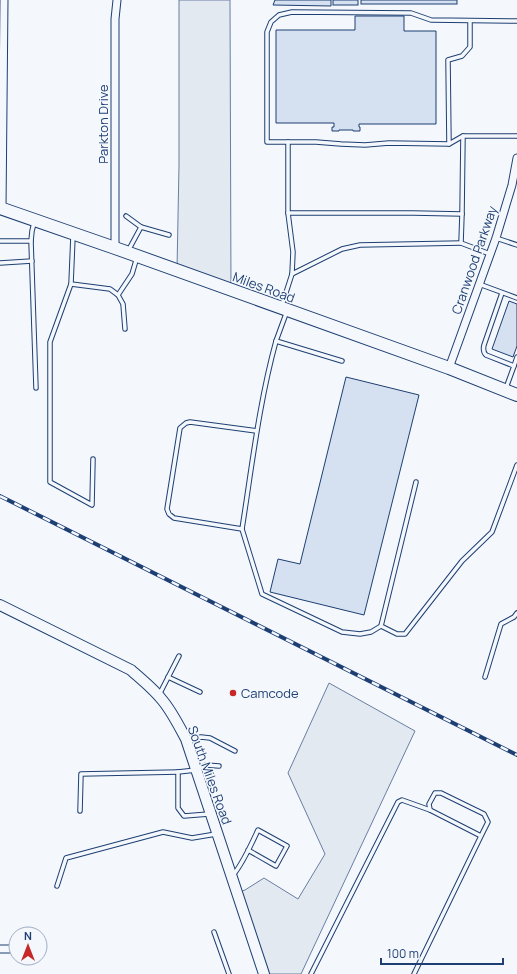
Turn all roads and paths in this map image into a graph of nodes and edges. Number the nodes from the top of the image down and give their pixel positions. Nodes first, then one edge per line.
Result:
1 (4, 0) edge
2 (117, 0) edge
3 (470, 21) junction
4 (517, 21) edge
5 (463, 136) junction
6 (517, 136) edge
7 (288, 142) junction
8 (449, 144) junction
9 (517, 158) edge
10 (1, 209) edge
11 (288, 213) junction
12 (462, 214) junction
13 (126, 216) dead end
14 (35, 220) junction
15 (140, 227) junction
16 (73, 233) junction
17 (169, 236) dead end
18 (496, 238) junction
19 (0, 241) edge
20 (31, 241) junction
21 (461, 243) junction
22 (517, 245) edge
23 (115, 248) junction
24 (132, 254) junction
25 (490, 254) junction
26 (32, 261) junction
27 (0, 263) edge
28 (292, 274) junction
29 (71, 284) junction
30 (479, 284) junction
31 (502, 293) junction
32 (118, 295) junction
33 (517, 298) edge
34 (284, 309) junction
35 (125, 329) dead end
36 (276, 341) junction
37 (517, 357) edge
38 (342, 361) dead end
39 (514, 366) junction
40 (449, 368) junction
41 (36, 388) dead end
42 (505, 390) junction
43 (517, 395) edge
44 (257, 431) junction
45 (93, 459) dead end
46 (517, 465) edge
47 (416, 482) dead end
48 (242, 529) junction
49 (0, 605) edge
50 (517, 613) edge
51 (381, 626) junction
52 (179, 656) dead end
53 (168, 677) junction
54 (485, 677) dead end
55 (200, 692) dead end
56 (159, 696) junction
57 (186, 741) junction
58 (235, 751) dead end
59 (220, 766) dead end
60 (196, 770) junction
61 (178, 772) junction
62 (430, 810) junction
63 (80, 811) dead end
64 (210, 813) junction
65 (217, 834) junction
66 (481, 836) junction
67 (248, 850) junction
68 (232, 877) junction
69 (57, 886) dead end
70 (214, 932) dead end
71 (229, 974) edge
72 (264, 974) edge
73 (311, 974) edge
74 (414, 974) edge

1 - 10 street
2 - 23 street, Parkton Drive
3 - 4 lane
3 - 7 lane
3 - 8 lane
5 - 6 lane
5 - 8 lane
5 - 12 lane
7 - 8 lane
7 - 11 lane
9 - 18 street, Cranwood Parkway
10 - 14 main road, Miles Road
11 - 12 lane
11 - 28 lane
12 - 21 lane
13 - 15 lane
14 - 16 main road, Miles Road
14 - 20 lane
15 - 17 lane
15 - 24 lane
16 - 23 main road, Miles Road
16 - 29 lane
18 - 22 lane
18 - 25 street, Cranwood Parkway
19 - 20 lane
20 - 26 lane
21 - 25 lane
21 - 28 lane
23 - 24 main road, Miles Road
24 - 32 lane
24 - 34 main road, Miles Road
25 - 30 street, Cranwood Parkway
26 - 27 lane
26 - 41 lane
28 - 34 lane
29 - 32 lane
29 - 45 lane
30 - 31 lane
30 - 40 street, Cranwood Parkway
31 - 33 lane
31 - 39 lane
32 - 35 lane
34 - 36 lane
34 - 40 main road, Miles Road
36 - 38 lane
36 - 44 lane
37 - 39 lane
39 - 42 lane
40 - 42 main road, Miles Road
42 - 43 main road, Miles Road
44 - 48 lane
44 - 48 lane
46 - 51 lane
47 - 51 lane
48 - 51 lane
49 - 56 street, South Miles Road
50 - 54 lane
52 - 53 lane
53 - 55 lane
53 - 56 lane
56 - 57 street, South Miles Road
57 - 58 lane
57 - 60 street, South Miles Road
59 - 60 lane
60 - 61 lane
60 - 64 street, South Miles Road
61 - 63 lane
61 - 64 lane
62 - 66 lane
62 - 66 lane
62 - 73 lane
64 - 65 street, South Miles Road
65 - 68 street, South Miles Road
65 - 69 lane
66 - 74 lane
67 - 67 lane
67 - 68 lane
68 - 72 street, South Miles Road
70 - 71 lane

